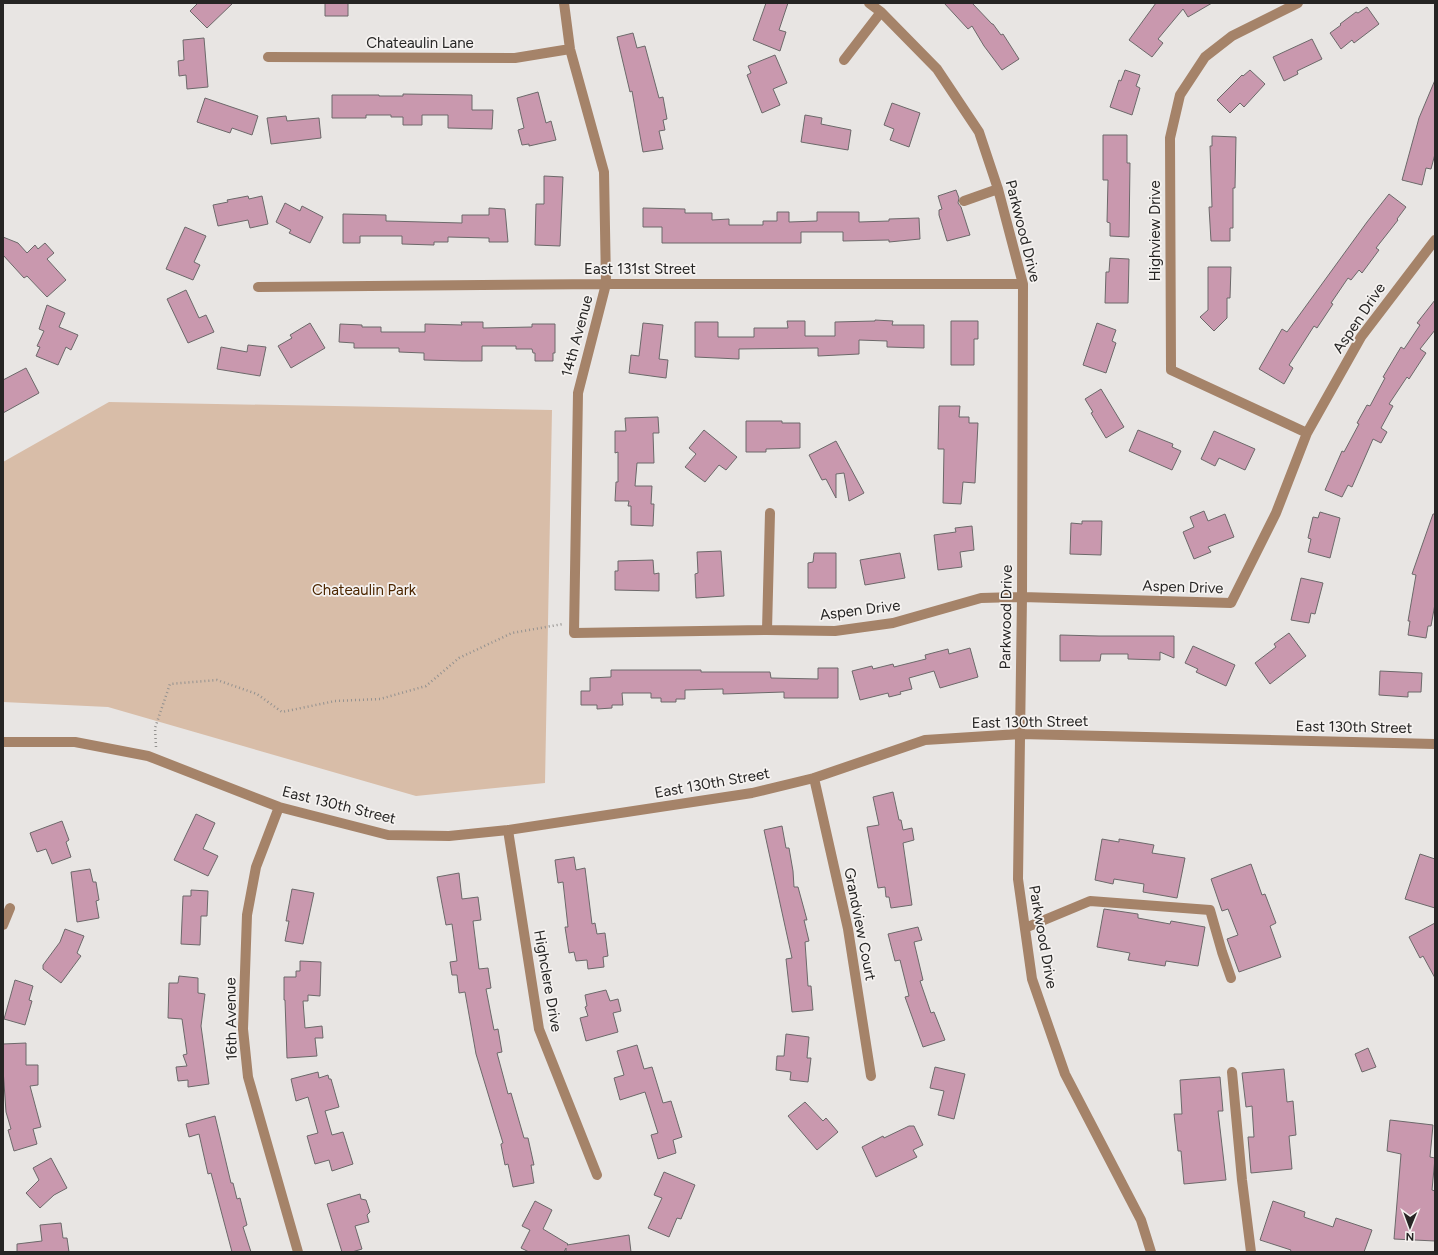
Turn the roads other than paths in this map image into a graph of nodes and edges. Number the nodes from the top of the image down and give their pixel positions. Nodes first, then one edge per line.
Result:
1 (564, 3) edge
2 (869, 3) edge
3 (1298, 3) edge
4 (881, 12) junction
5 (570, 49) junction
6 (268, 57) dead end
7 (844, 60) dead end
8 (998, 189) junction
9 (964, 201) dead end
10 (1435, 240) edge
11 (606, 284) junction
12 (1023, 284) junction
13 (258, 287) dead end
14 (1308, 433) junction
15 (770, 513) dead end
16 (1022, 597) junction
17 (767, 630) junction
18 (574, 633) joint
19 (1020, 734) junction
20 (3, 742) edge
21 (1435, 744) edge
22 (814, 778) junction
23 (279, 807) junction
24 (508, 830) junction
25 (10, 908) dead end
26 (3, 925) edge
27 (1025, 928) junction
28 (1231, 978) dead end
29 (1232, 1072) dead end
30 (871, 1076) dead end
31 (597, 1175) dead end
32 (298, 1252) edge
33 (1151, 1252) edge
34 (1251, 1252) edge

1 - 5 street, 14th Avenue
2 - 4 street, Parkwood Drive
3 - 14 street, Highview Drive
4 - 7 street
4 - 8 street, Parkwood Drive
5 - 6 street, Chateaulin Lane
5 - 11 street, 14th Avenue
8 - 9 street
8 - 12 street, Parkwood Drive
10 - 14 street, Aspen Drive
11 - 12 street, East 131st Street
11 - 13 street, East 131st Street
11 - 18 street, 14th Avenue
12 - 16 street, Parkwood Drive
14 - 16 street, Aspen Drive
15 - 17 street
16 - 17 street, Aspen Drive
16 - 19 street, Parkwood Drive
17 - 18 street, Aspen Drive
19 - 21 street, East 130th Street
19 - 22 street, East 130th Street
19 - 27 street, Parkwood Drive
20 - 23 street, East 130th Street
22 - 24 street, East 130th Street
22 - 30 street, Grandview Court
23 - 24 street, East 130th Street
23 - 32 street, 16th Avenue
24 - 31 street, Highclere Drive
25 - 26 street
27 - 28 street
27 - 33 street, Parkwood Drive
29 - 34 street

